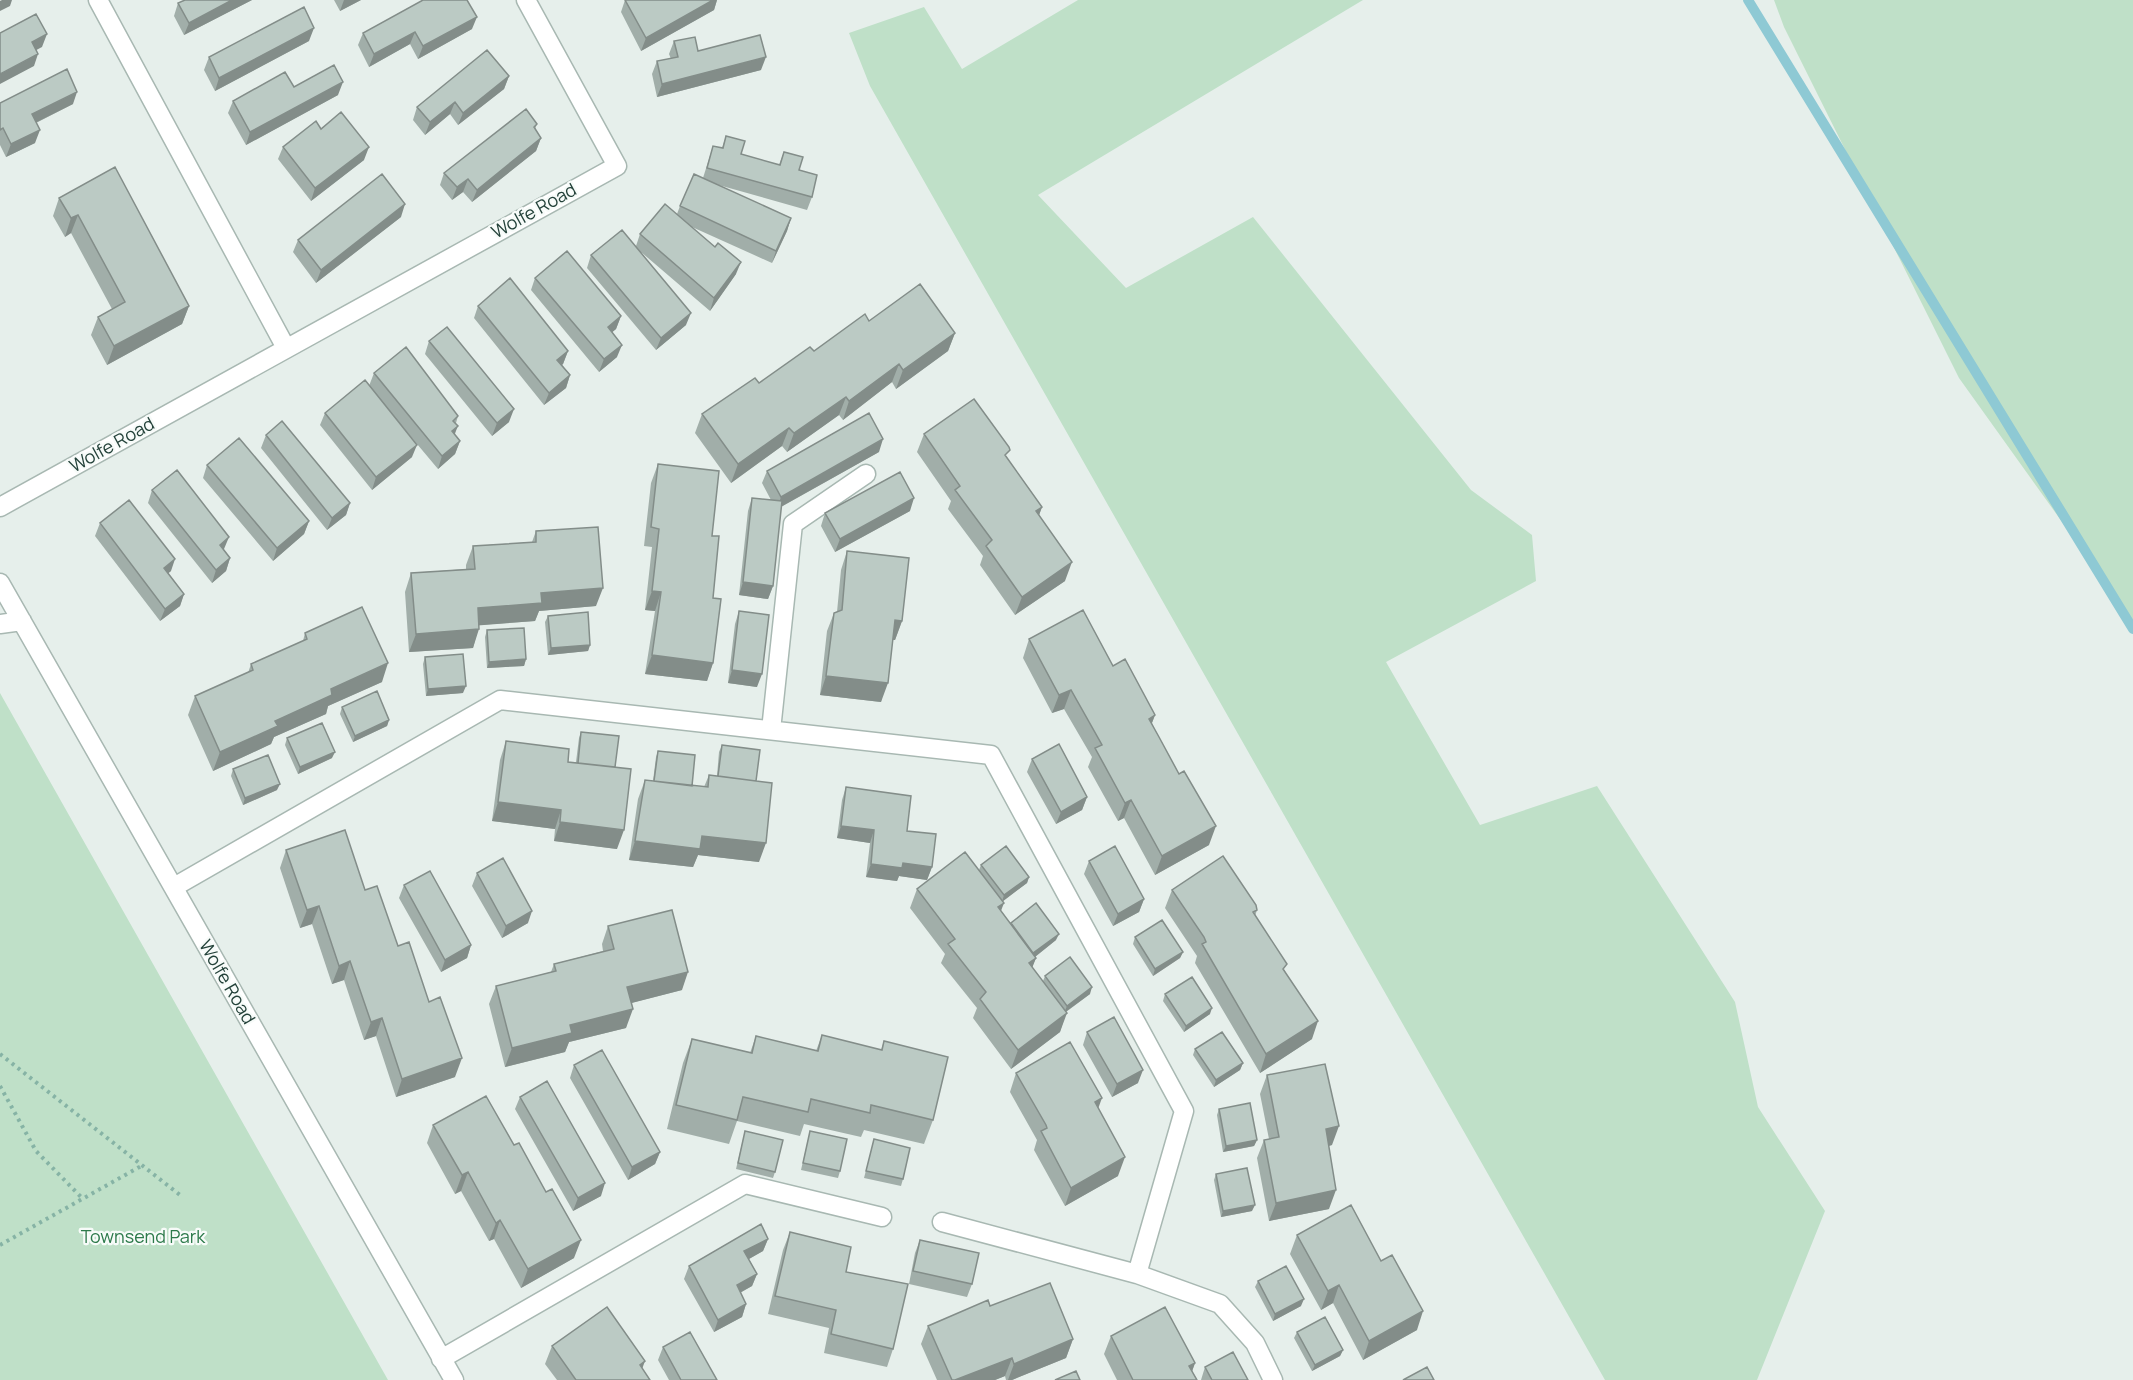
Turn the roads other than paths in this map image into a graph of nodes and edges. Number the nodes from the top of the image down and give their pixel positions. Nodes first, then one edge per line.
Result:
1 (98, 0) edge
2 (526, 0) edge
3 (286, 348) junction
4 (866, 474) dead end
5 (0, 507) edge
6 (0, 583) edge
7 (22, 621) junction
8 (0, 624) edge
9 (771, 730) junction
10 (174, 887) junction
11 (882, 1217) dead end
12 (942, 1222) dead end
13 (1137, 1274) junction
14 (441, 1359) junction
15 (454, 1380) edge
16 (1273, 1380) edge

1 - 3 street
2 - 3 street, Wolfe Road
3 - 5 street, Wolfe Road
4 - 9 street
6 - 7 street, Wolfe Road
7 - 8 street
7 - 10 street, Wolfe Road
9 - 10 street
9 - 13 street
10 - 14 street, Wolfe Road
11 - 14 street
12 - 13 street
13 - 16 street
14 - 15 street, Wolfe Road

